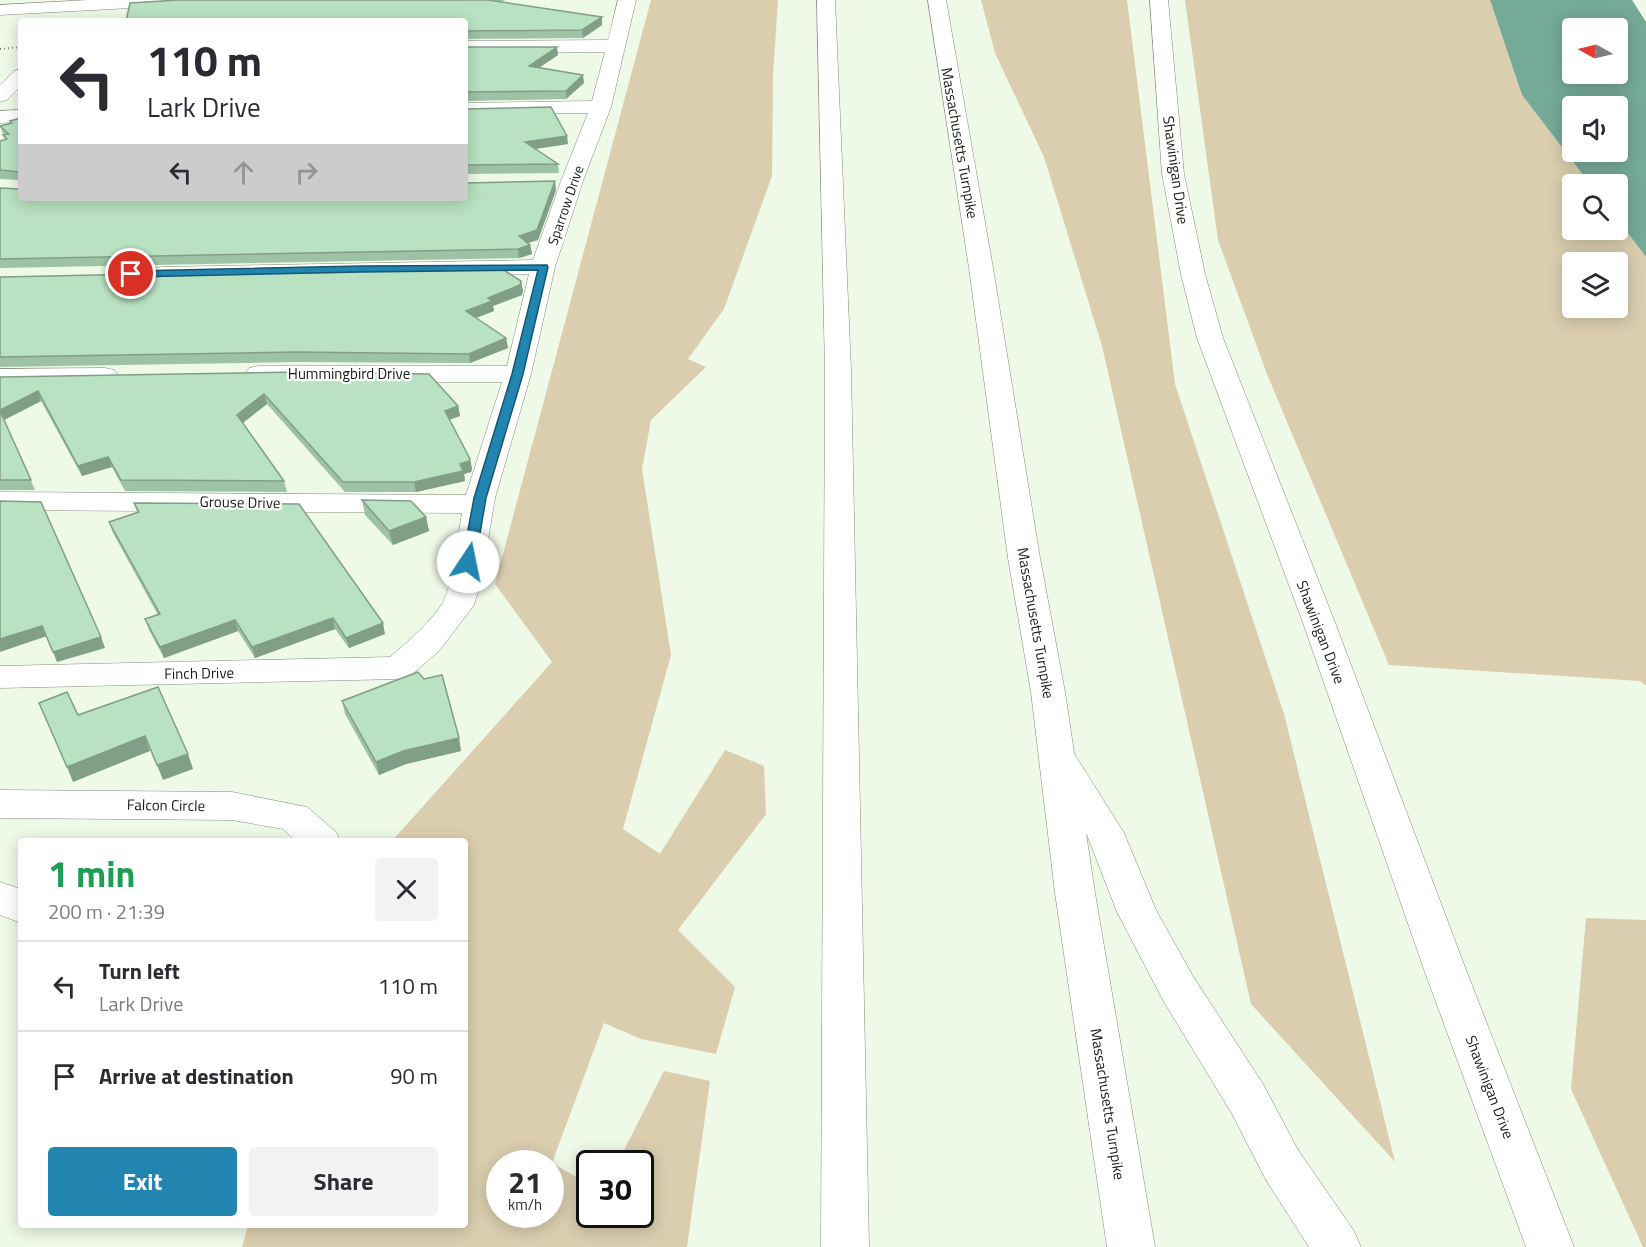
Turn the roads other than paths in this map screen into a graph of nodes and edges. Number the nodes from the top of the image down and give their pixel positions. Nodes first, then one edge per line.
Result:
1 (187, 0) edge
2 (627, 0) edge
3 (826, 0) edge
4 (937, 0) edge
5 (1159, 0) edge
6 (77, 7) edge
7 (0, 9) edge
8 (616, 46) junction
9 (468, 48) edge
10 (18, 78) edge
11 (0, 96) edge
12 (601, 107) junction
13 (468, 109) edge
14 (18, 116) edge
15 (0, 117) edge
16 (543, 267) junction
17 (139, 274) edge
18 (518, 374) junction
19 (229, 375) edge
20 (126, 376) edge
21 (0, 377) edge
22 (0, 501) edge
23 (479, 504) junction
24 (398, 668) joint
25 (0, 677) edge
26 (1057, 756) junction
27 (0, 804) edge
28 (318, 838) edge
29 (0, 897) edge
30 (18, 906) edge
31 (845, 1247) edge
32 (1131, 1247) edge
33 (1337, 1247) edge
34 (1550, 1247) edge

1 - 6 main road
2 - 8 main road, Sparrow Drive
3 - 31 main road
4 - 26 main road, Massachusetts Turnpike
5 - 34 main road, Shawinigan Drive
6 - 7 main road
8 - 9 main road
8 - 12 main road, Sparrow Drive
10 - 11 main road
12 - 13 main road
12 - 16 main road, Sparrow Drive
14 - 15 main road
16 - 17 main road
16 - 18 main road, Sparrow Drive
18 - 19 main road, Hummingbird Drive
18 - 23 main road, Sparrow Drive
20 - 21 main road
22 - 23 main road, Grouse Drive
23 - 24 main road, Sparrow Drive
24 - 25 main road, Finch Drive
26 - 32 main road, Massachusetts Turnpike
26 - 33 main road
27 - 28 main road, Falcon Circle
29 - 30 main road

